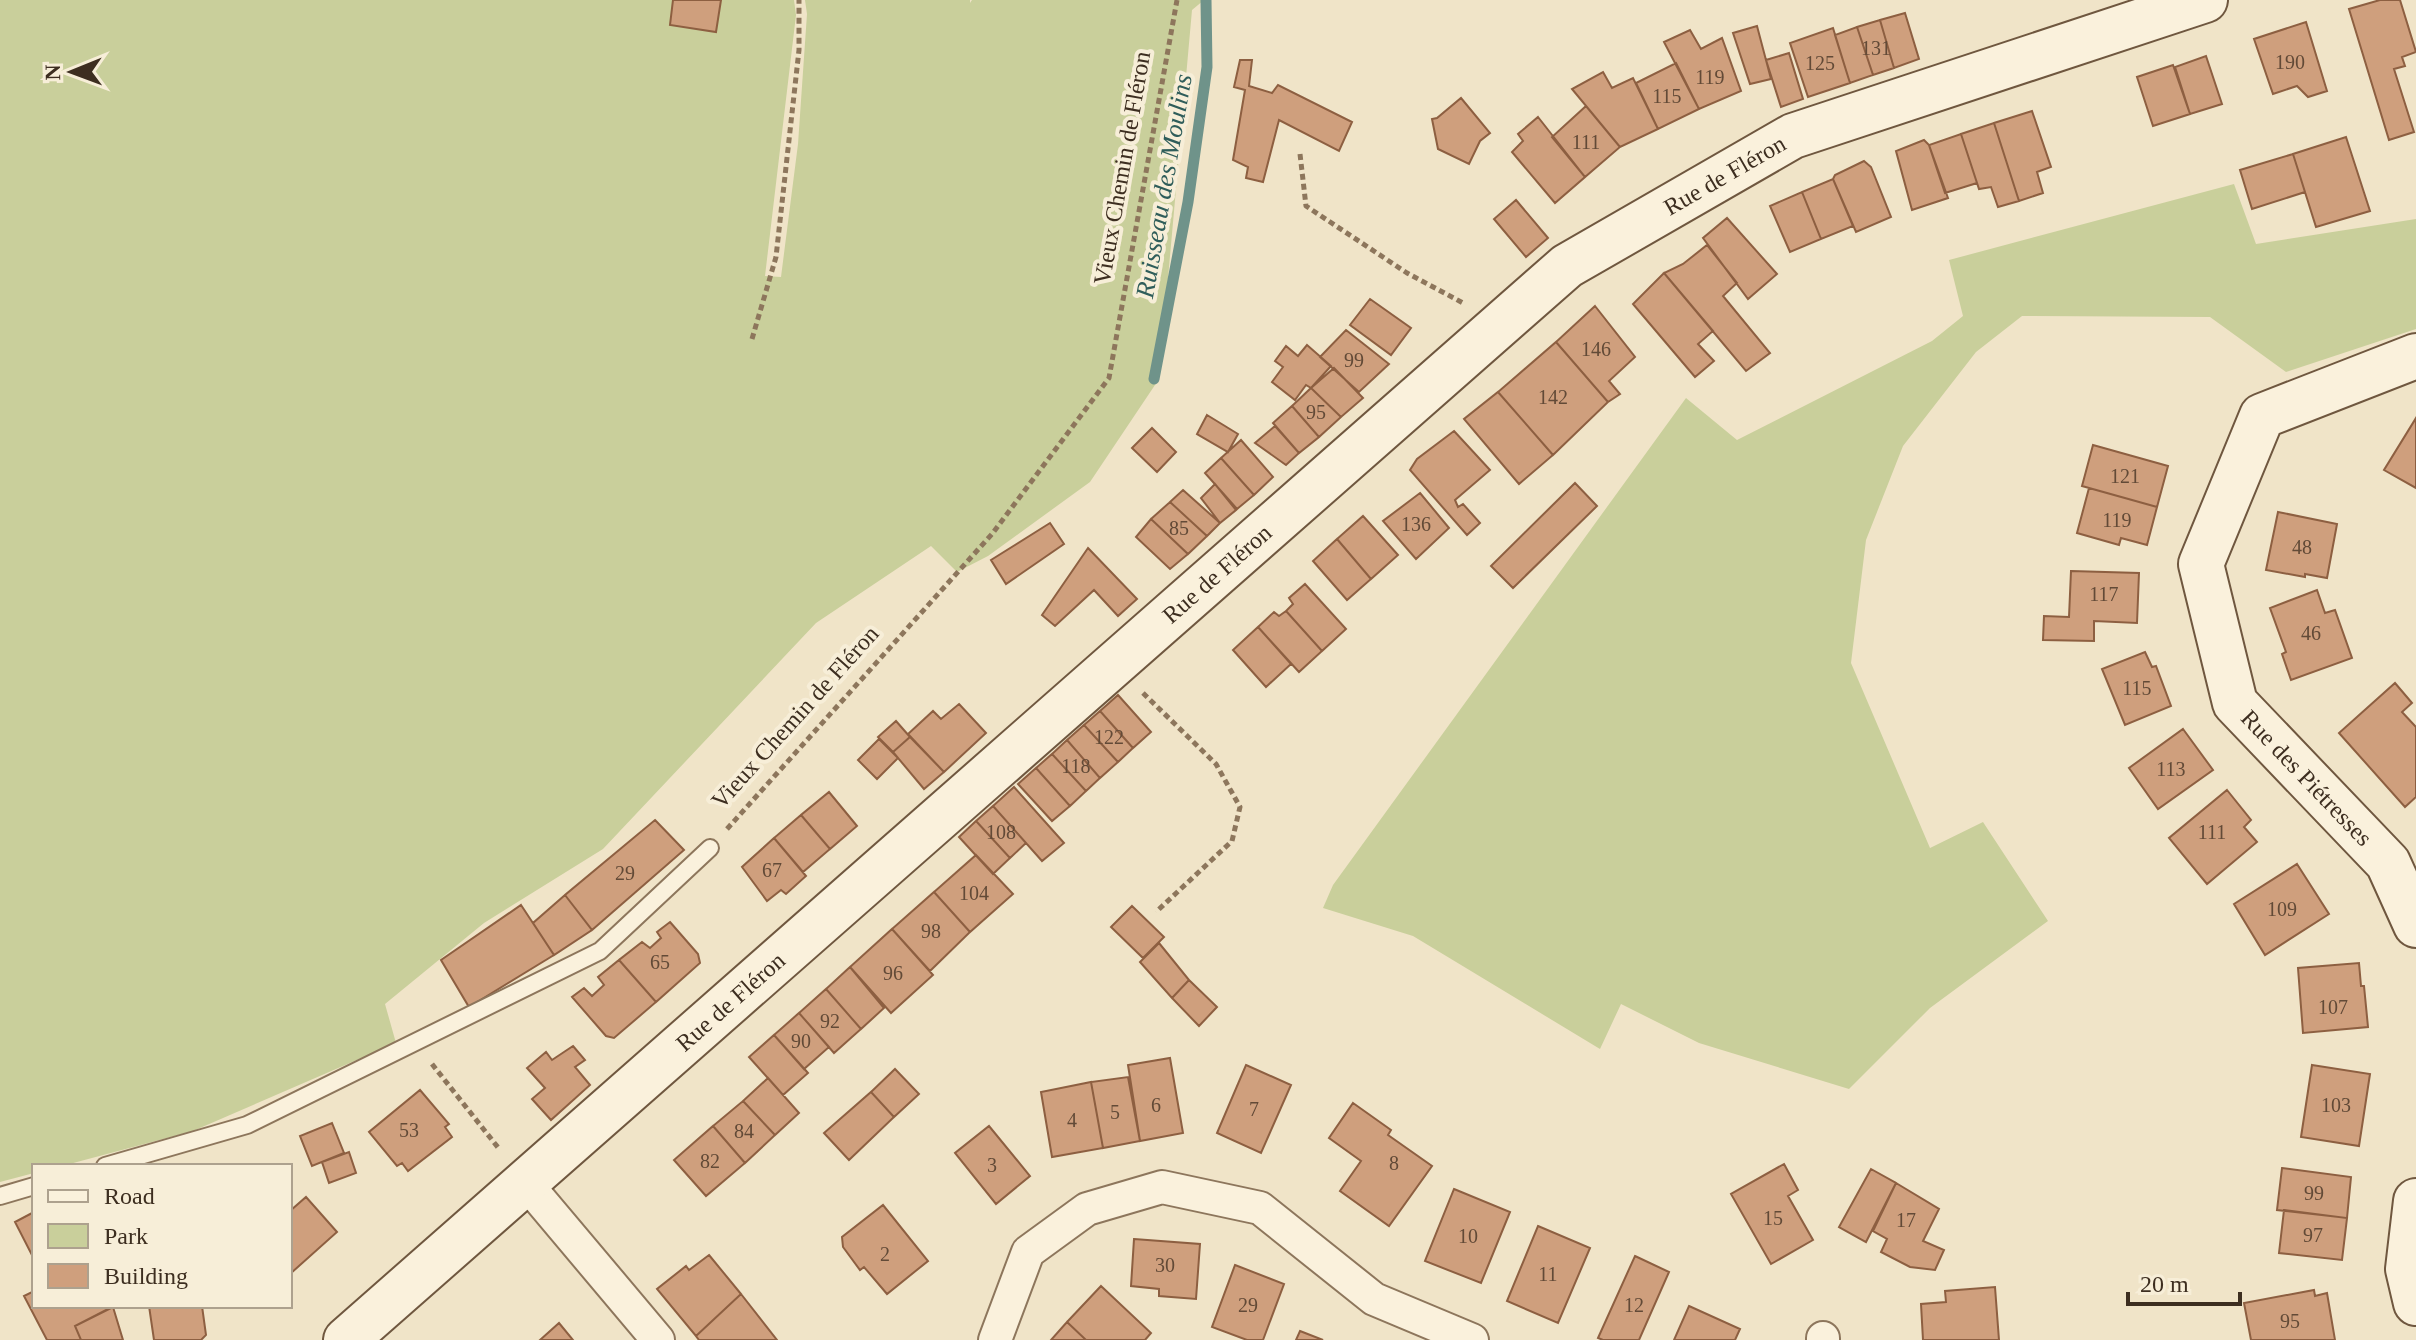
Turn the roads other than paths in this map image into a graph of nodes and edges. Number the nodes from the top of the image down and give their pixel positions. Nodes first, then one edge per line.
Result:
1 (2205, 0) edge
2 (2416, 356) edge
3 (710, 848) road end
4 (2416, 925) edge
5 (112, 1164) edge
6 (525, 1182) junction
7 (32, 1187) edge
8 (0, 1196) edge
9 (2416, 1201) edge
10 (2416, 1303) edge
11 (346, 1340) edge
12 (658, 1340) edge
13 (995, 1340) edge
14 (1472, 1340) edge

1 - 6 street, Rue de Fléron
2 - 4 street, Rue des Piétresses
3 - 5 lane
6 - 11 street, Rue de Fléron
6 - 12 street
7 - 8 lane
9 - 10 street
13 - 14 street

